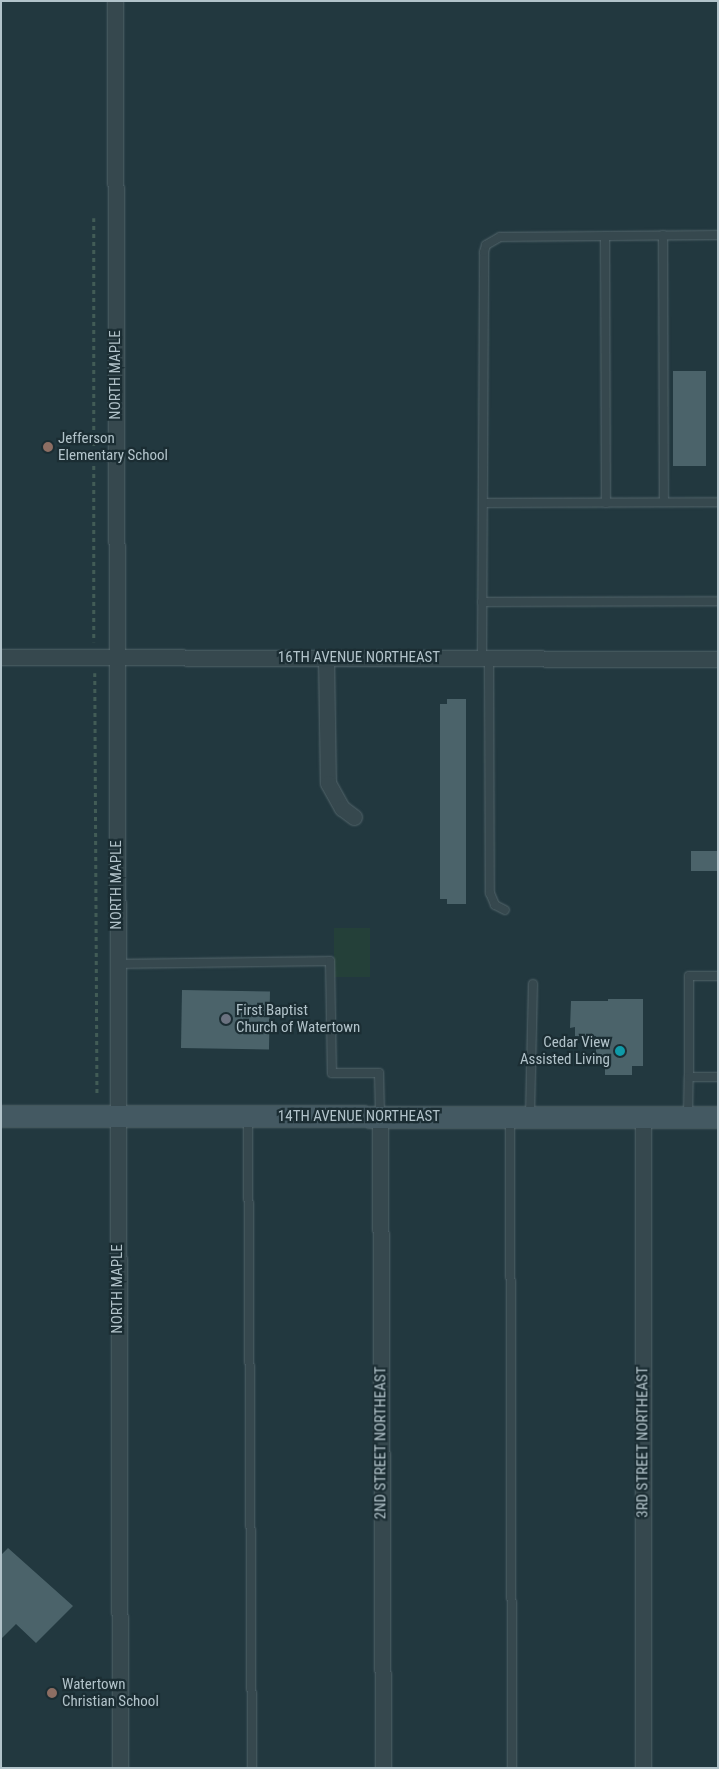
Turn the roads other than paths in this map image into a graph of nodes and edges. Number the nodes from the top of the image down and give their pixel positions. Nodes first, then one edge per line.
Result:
1 (115, 1) edge
2 (663, 235) junction
3 (718, 235) edge
4 (606, 236) junction
5 (664, 502) junction
6 (718, 502) edge
7 (482, 503) junction
8 (606, 503) junction
9 (482, 602) junction
10 (718, 602) edge
11 (1, 657) edge
12 (117, 657) junction
13 (326, 658) junction
14 (486, 658) junction
15 (718, 658) edge
16 (354, 817) dead end
17 (505, 910) dead end
18 (117, 964) junction
19 (718, 976) edge
20 (532, 984) dead end
21 (718, 1076) edge
22 (689, 1077) junction
23 (1, 1116) edge
24 (117, 1116) junction
25 (248, 1117) junction
26 (520, 1117) junction
27 (643, 1117) junction
28 (688, 1117) junction
29 (718, 1117) edge
30 (380, 1118) junction
31 (120, 1768) edge
32 (252, 1768) edge
33 (383, 1768) edge
34 (512, 1768) edge
35 (643, 1768) edge

1 - 12 street, NORTH MAPLE
2 - 3 lane
2 - 4 lane
2 - 5 lane
4 - 7 lane
4 - 8 lane
5 - 6 lane
5 - 8 lane
7 - 8 lane
7 - 9 lane
9 - 10 lane
9 - 14 lane
11 - 12 street, 16TH AVENUE NORTHEAST
12 - 13 street, 16TH AVENUE NORTHEAST
12 - 18 street, NORTH MAPLE
13 - 14 street, 16TH AVENUE NORTHEAST
13 - 16 street
14 - 15 street, 16TH AVENUE NORTHEAST
14 - 17 lane
18 - 24 street, NORTH MAPLE
18 - 30 lane
19 - 22 lane
20 - 26 lane
21 - 22 lane
22 - 28 lane
23 - 24 main road, 14TH AVENUE NORTHEAST
24 - 25 main road, 14TH AVENUE NORTHEAST
24 - 31 street, NORTH MAPLE
25 - 30 main road, 14TH AVENUE NORTHEAST
25 - 32 lane
26 - 27 main road, 14TH AVENUE NORTHEAST
26 - 30 main road, 14TH AVENUE NORTHEAST
26 - 34 lane
27 - 28 main road, 14TH AVENUE NORTHEAST
27 - 35 street, 3RD STREET NORTHEAST
28 - 29 main road, 14TH AVENUE NORTHEAST
30 - 33 street, 2ND STREET NORTHEAST

